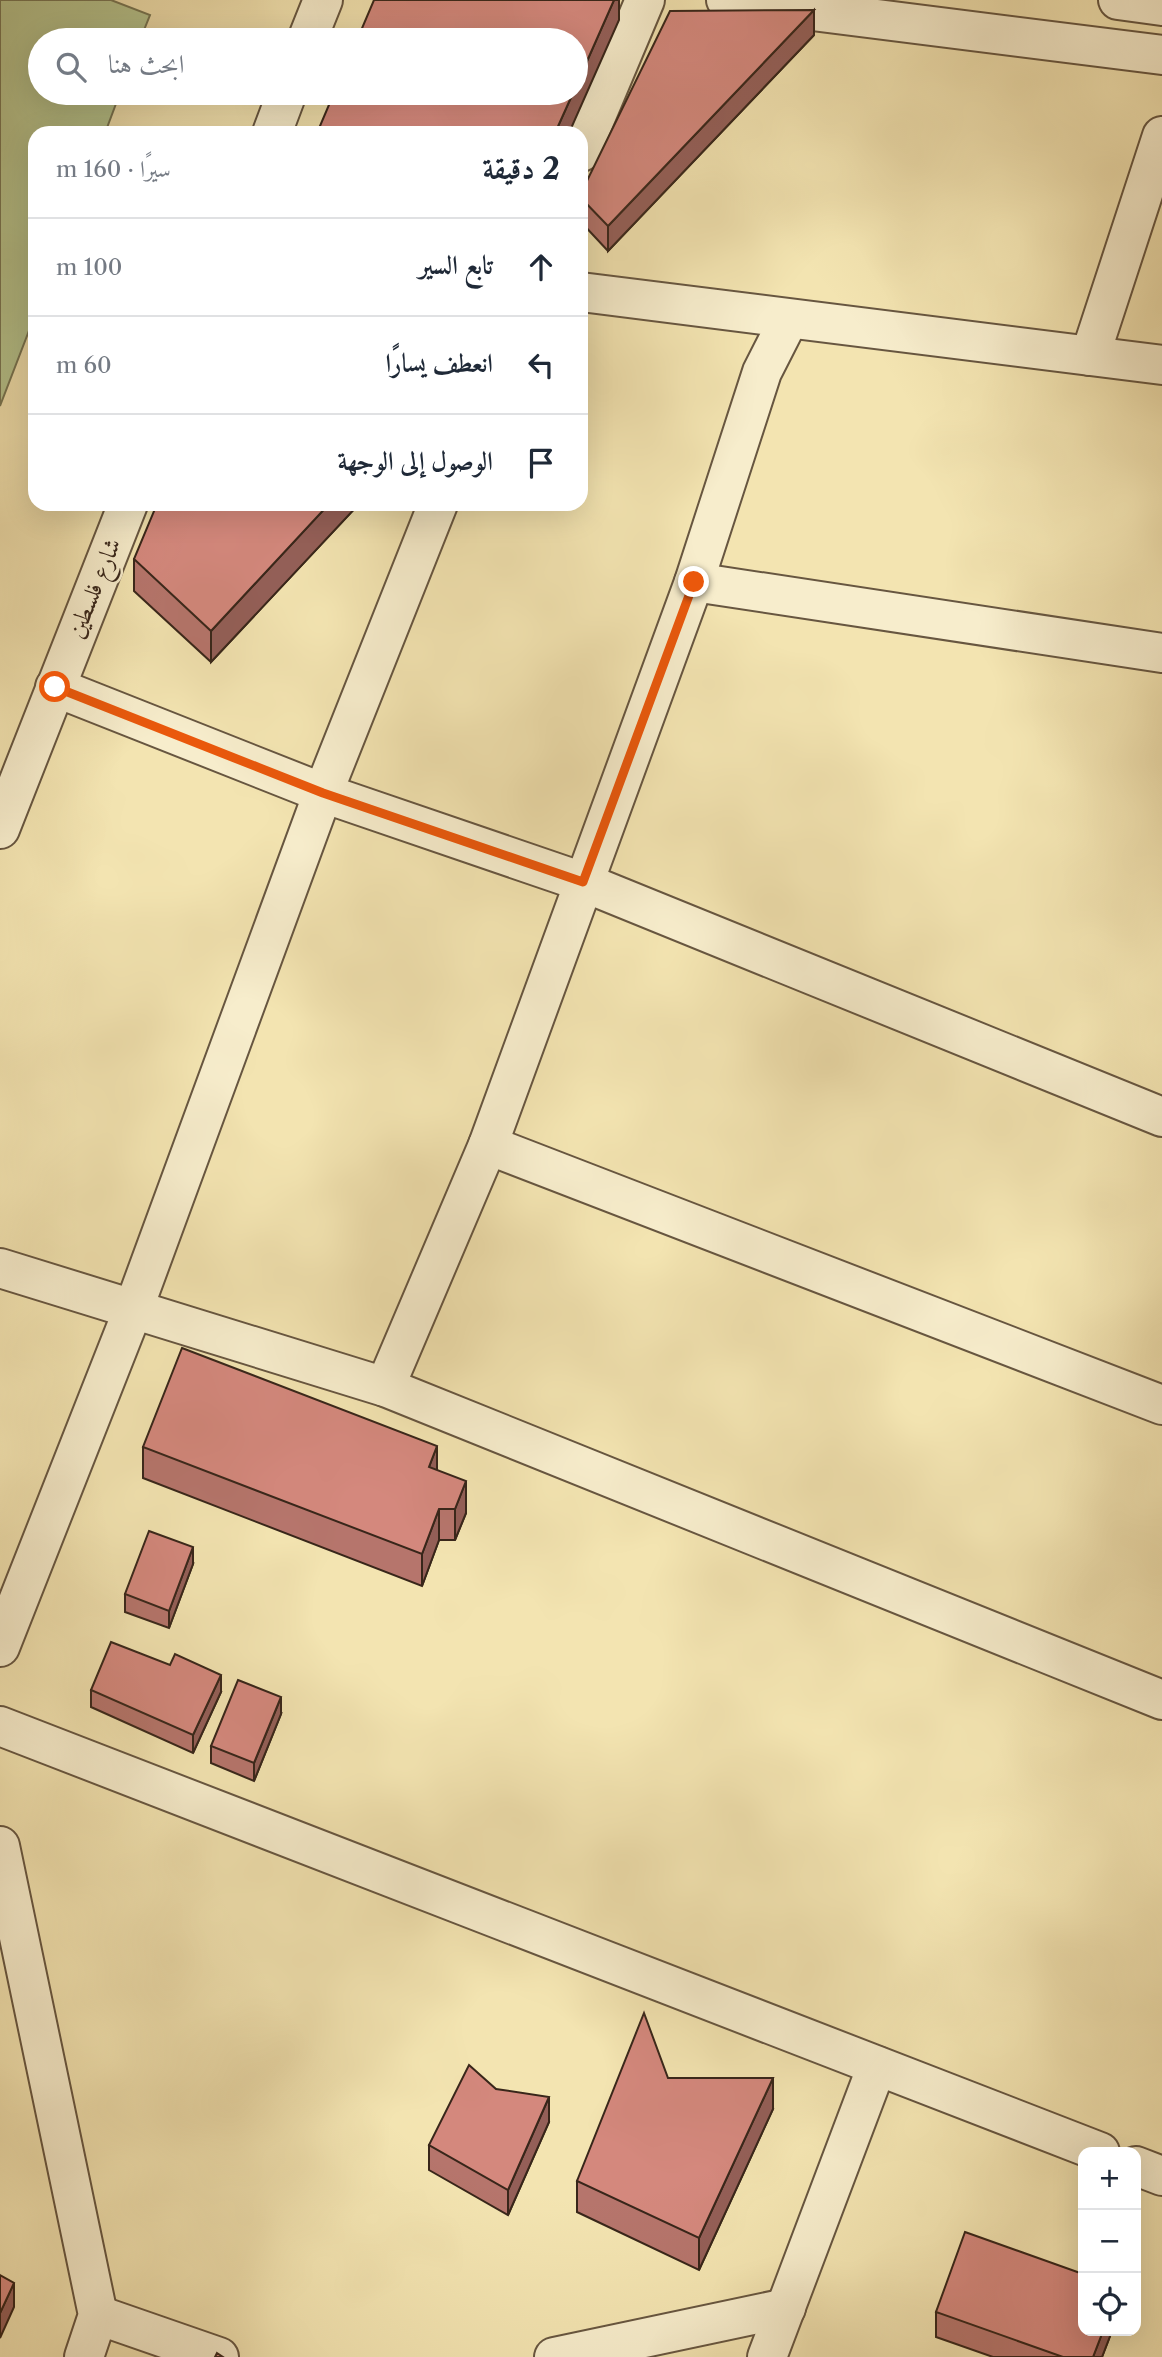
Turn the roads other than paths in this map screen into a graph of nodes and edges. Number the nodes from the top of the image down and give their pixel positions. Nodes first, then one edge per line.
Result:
1 (323, 0) edge
2 (645, 0) edge
3 (726, 0) edge
4 (1118, 0) edge
5 (1162, 6) edge
6 (312, 28) edge
7 (1162, 55) edge
8 (283, 105) edge
9 (275, 126) edge
10 (588, 135) edge
11 (1162, 136) edge
12 (588, 293) edge
13 (789, 319) junction
14 (1090, 356) junction
15 (1162, 365) edge
16 (125, 511) edge
17 (435, 511) edge
18 (694, 582) junction
19 (1162, 653) edge
20 (55, 687) junction
21 (323, 793) junction
22 (0, 829) edge
23 (583, 882) junction
24 (1162, 1117) edge
25 (488, 1145) junction
26 (0, 1268) edge
27 (133, 1310) junction
28 (385, 1387) junction
29 (1162, 1405) edge
30 (0, 1647) edge
31 (1162, 1700) edge
32 (0, 1726) edge
33 (0, 1846) edge
34 (877, 2066) junction
35 (1087, 2147) edge
36 (1141, 2168) edge
37 (1162, 2176) edge
38 (786, 2308) junction
39 (98, 2315) junction
40 (85, 2357) edge
41 (219, 2357) edge
42 (554, 2357) edge
43 (767, 2357) edge

1 - 6 street
2 - 10 street
3 - 7 street
4 - 5 street
8 - 9 street
11 - 14 street
12 - 13 street
13 - 14 street
13 - 18 street
14 - 15 street
16 - 20 street, شارع فلسطين
17 - 21 street
18 - 19 street
18 - 23 street
20 - 21 street
20 - 22 street, شارع فلسطين
21 - 23 street
21 - 27 street
23 - 24 street
23 - 25 street
25 - 28 street
25 - 29 street
26 - 27 street
27 - 28 street
27 - 30 street
28 - 31 street
32 - 34 street
33 - 39 street
34 - 35 street
34 - 38 street
36 - 37 street
38 - 42 street
38 - 43 street
39 - 40 street
39 - 41 street

